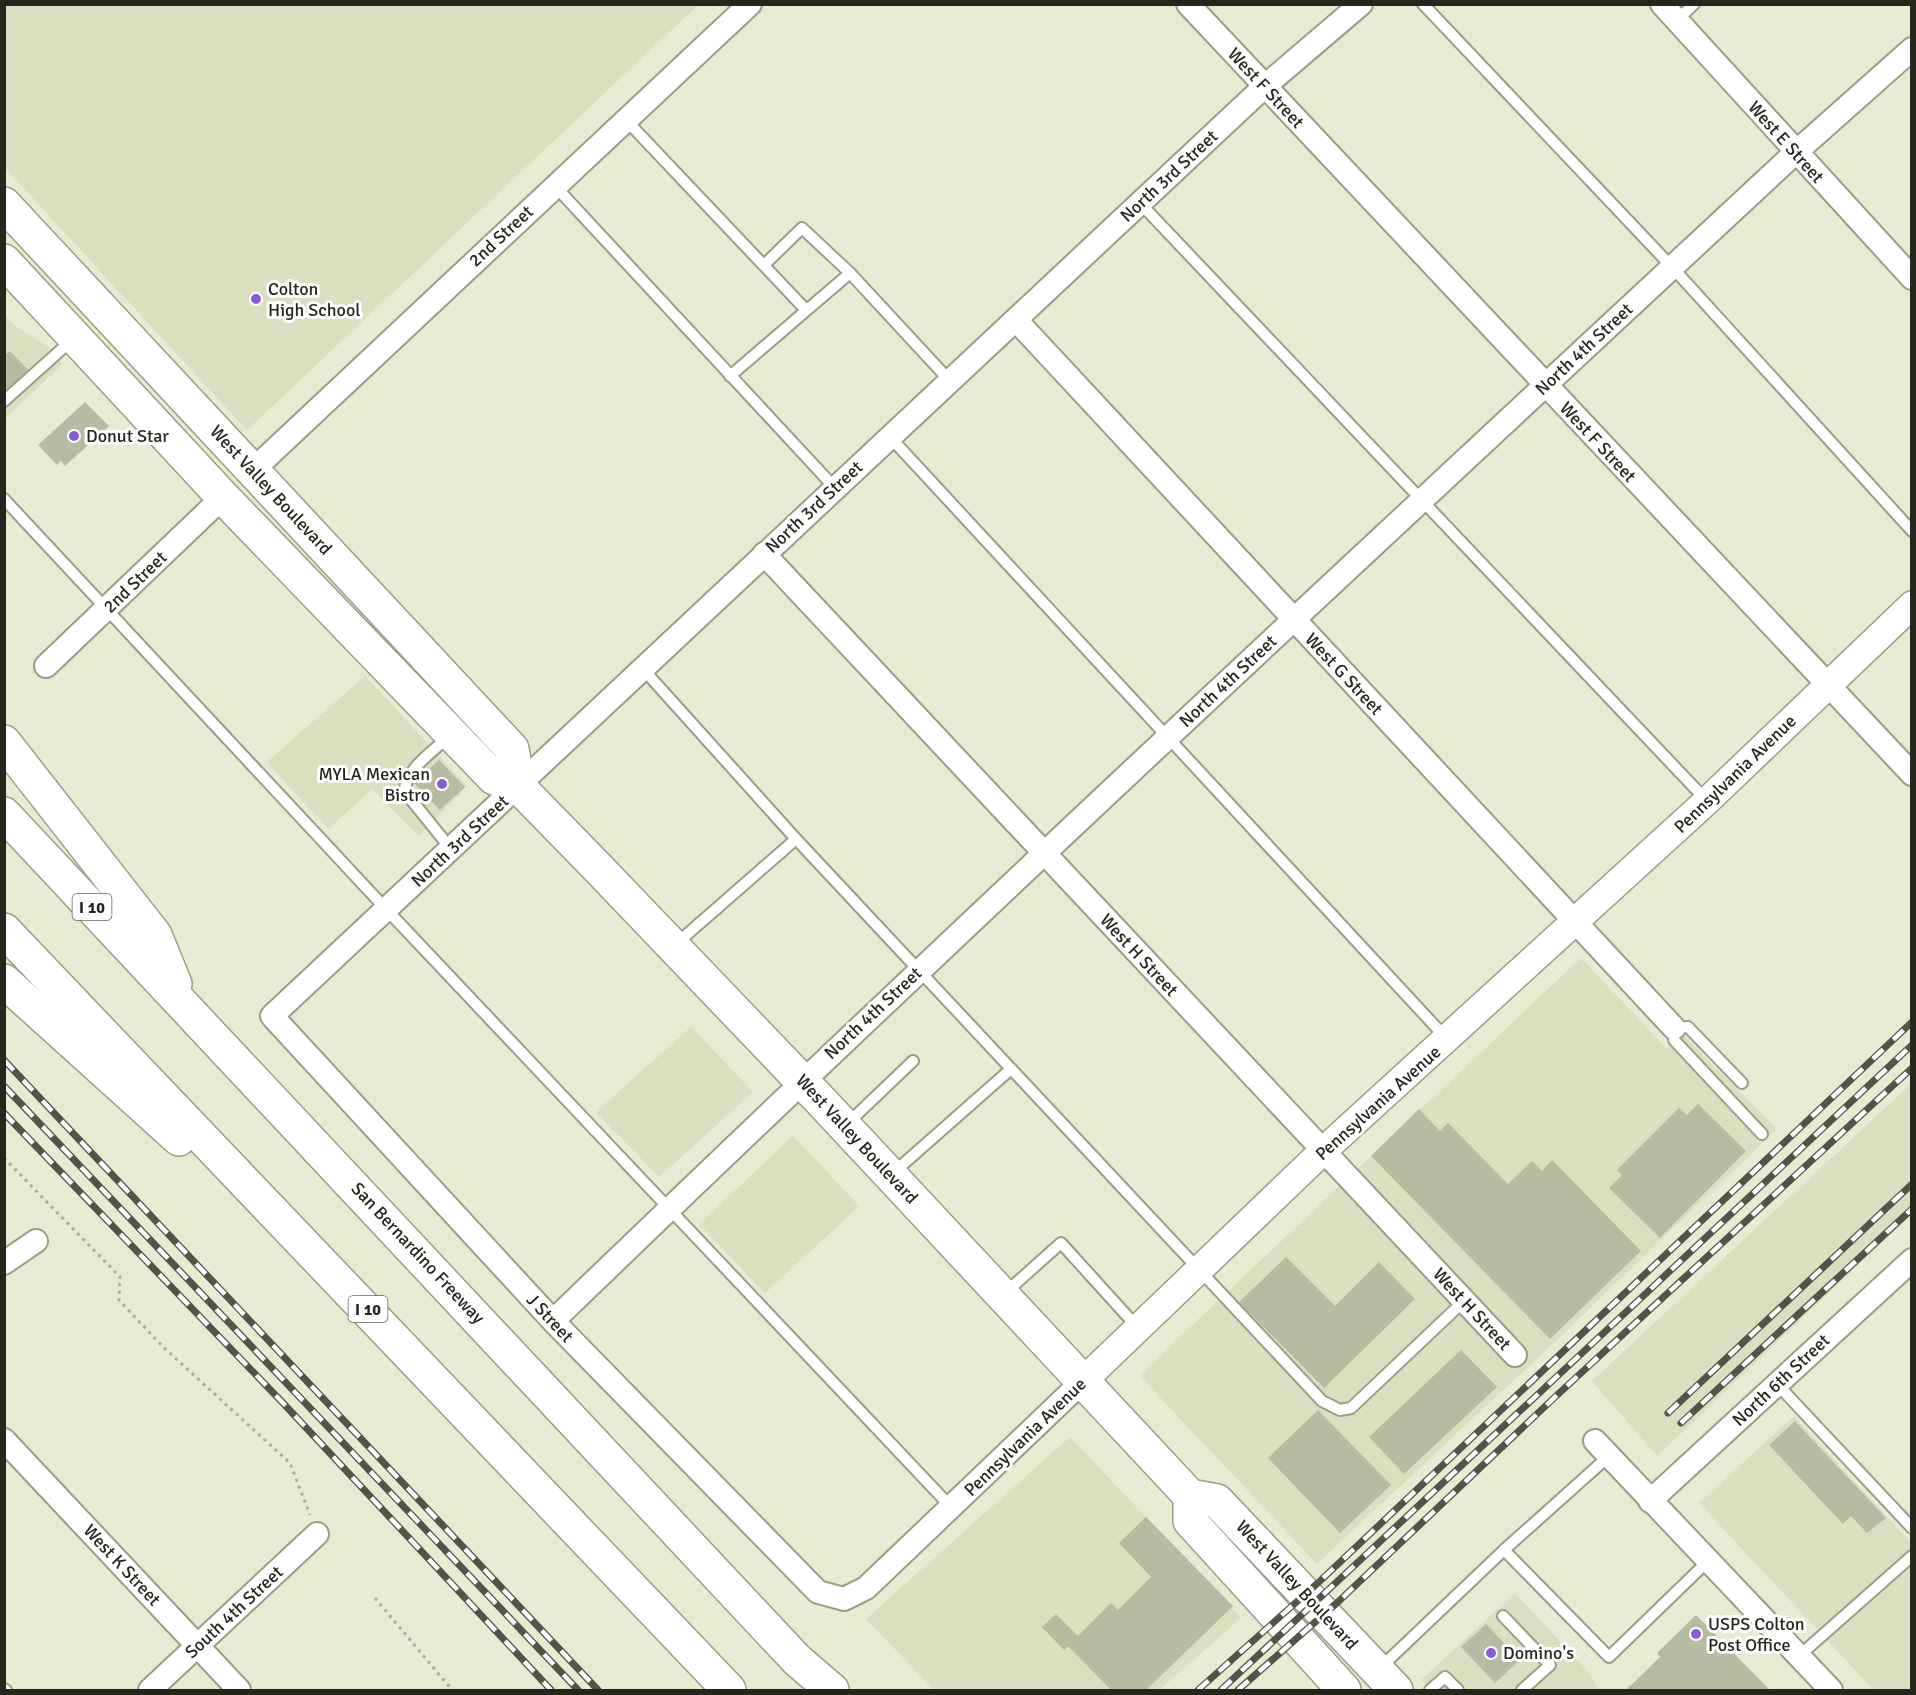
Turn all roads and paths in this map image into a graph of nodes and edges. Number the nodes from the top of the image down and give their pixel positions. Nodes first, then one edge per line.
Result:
1 (750, 4) edge
2 (1188, 4) edge
3 (1361, 4) edge
4 (1423, 4) edge
5 (1694, 4) edge
6 (1669, 13) edge
7 (1911, 49) edge
8 (1264, 86) junction
9 (626, 119) junction
10 (1795, 153) junction
11 (555, 186) junction
12 (1140, 203) junction
13 (4, 204) edge
14 (764, 266) junction
15 (1672, 267) junction
16 (850, 273) junction
17 (13, 274) edge
18 (1911, 278) edge
19 (806, 310) junction
20 (1016, 320) junction
21 (75, 337) junction
22 (730, 376) junction
23 (950, 381) junction
24 (1545, 386) junction
25 (4, 401) edge
26 (890, 437) junction
27 (253, 470) junction
28 (835, 488) junction
29 (224, 497) junction
30 (4, 499) edge
31 (1422, 500) junction
32 (1911, 531) edge
33 (764, 554) junction
34 (1911, 605) edge
35 (106, 609) junction
36 (1294, 620) junction
37 (46, 666) dead end
38 (643, 669) junction
39 (1828, 685) junction
40 (453, 733) junction
41 (1169, 736) junction
42 (4, 742) edge
43 (1911, 774) edge
44 (519, 787) junction
45 (1707, 801) junction
46 (4, 814) edge
47 (796, 839) junction
48 (451, 849) junction
49 (1044, 852) junction
50 (386, 909) junction
51 (1575, 924) junction
52 (4, 930) edge
53 (673, 947) junction
54 (919, 970) junction
55 (4, 981) edge
56 (181, 999) junction
57 (272, 1016) joint
58 (1674, 1028) junction
59 (1448, 1039) junction
60 (913, 1061) dead end
61 (1011, 1069) junction
62 (802, 1081) junction
63 (1742, 1083) dead end
64 (845, 1126) junction
65 (1762, 1134) dead end
66 (1323, 1152) junction
67 (4, 1158) edge
68 (891, 1175) junction
69 (669, 1209) junction
70 (36, 1241) dead end
71 (4, 1263) edge
72 (1909, 1267) edge
73 (1200, 1269) junction
74 (1002, 1295) junction
75 (1464, 1301) junction
76 (379, 1320) junction
77 (553, 1321) junction
78 (1138, 1328) junction
79 (1515, 1355) dead end
80 (1083, 1381) junction
81 (1777, 1384) junction
82 (4, 1440) edge
83 (1602, 1448) joint
84 (1190, 1496) junction
85 (1650, 1501) junction
86 (951, 1507) junction
87 (1911, 1528) edge
88 (317, 1534) joint
89 (1504, 1550) junction
90 (1911, 1556) edge
91 (1708, 1561) junction
92 (375, 1598) dead end
93 (844, 1599) joint
94 (1503, 1616) dead end
95 (197, 1646) junction
96 (1799, 1656) junction
97 (1386, 1681) edge
98 (150, 1690) edge
99 (239, 1690) edge
100 (453, 1690) edge
101 (729, 1690) edge
102 (832, 1690) edge
103 (1344, 1690) edge
104 (1430, 1690) edge
105 (1458, 1690) edge
106 (1522, 1690) edge
107 (1831, 1690) edge

1 - 9 street, 2nd Street
2 - 8 street, West F Street
3 - 8 street, North 3rd Street
4 - 15 lane
5 - 6 lane
6 - 10 street, West E Street
7 - 10 street, North 4th Street
8 - 12 street, North 3rd Street
8 - 24 street, West F Street
9 - 11 street, 2nd Street
9 - 14 lane
10 - 15 street, North 4th Street
10 - 18 street, West E Street
11 - 22 lane
11 - 27 street, 2nd Street
12 - 20 street, North 3rd Street
12 - 31 lane
13 - 27 main road, West Valley Boulevard
14 - 16 lane
14 - 19 lane
15 - 24 street, North 4th Street
15 - 32 lane
16 - 19 lane
16 - 23 lane
17 - 21 main road, West Valley Boulevard
19 - 22 lane
20 - 23 street, North 3rd Street
20 - 36 street, West G Street
21 - 25 lane
21 - 29 main road, West Valley Boulevard
22 - 28 lane
23 - 26 street, North 3rd Street
24 - 31 street, North 4th Street
24 - 39 street, West F Street
26 - 28 street, North 3rd Street
26 - 41 lane
27 - 44 main road, West Valley Boulevard
28 - 33 street, North 3rd Street
29 - 35 street, 2nd Street
29 - 40 main road, West Valley Boulevard
30 - 35 lane
31 - 36 street, North 4th Street
31 - 45 lane
33 - 38 street, North 3rd Street
33 - 49 street, West H Street
34 - 39 street, Pennsylvania Avenue
35 - 37 street, 2nd Street
35 - 50 lane
36 - 41 street, North 4th Street
36 - 51 street, West G Street
38 - 44 street, North 3rd Street
38 - 47 lane
39 - 43 street, West F Street
39 - 45 street, Pennsylvania Avenue
40 - 44 main road, West Valley Boulevard
40 - 48 lane
41 - 49 street, North 4th Street
41 - 59 lane
42 - 56 main road
44 - 48 street, North 3rd Street
44 - 53 main road, West Valley Boulevard
45 - 51 street, Pennsylvania Avenue
46 - 56 main road, San Bernardino Freeway / I 10
47 - 53 lane
47 - 54 lane
48 - 50 street, North 3rd Street
49 - 54 street, North 4th Street
49 - 66 street, West H Street
50 - 57 street, North 3rd Street
50 - 69 lane
51 - 58 street, West G Street
51 - 59 street, Pennsylvania Avenue
52 - 76 main road, I 10
53 - 62 main road, West Valley Boulevard
54 - 61 lane
54 - 62 street, North 4th Street
55 - 76 main road
56 - 102 main road, San Bernardino Freeway / I 10
57 - 77 street, J Street
58 - 63 lane
58 - 65 lane
59 - 66 street, Pennsylvania Avenue
60 - 64 lane
61 - 68 lane
61 - 73 lane
62 - 64 main road, West Valley Boulevard
62 - 69 street, North 4th Street
64 - 68 main road, West Valley Boulevard
66 - 73 street, Pennsylvania Avenue
66 - 75 street, West H Street
67 - 88 path
68 - 74 main road, West Valley Boulevard
69 - 77 street, North 4th Street
69 - 86 lane
70 - 71 street
72 - 81 street, North 6th Street
73 - 75 lane
73 - 78 street, Pennsylvania Avenue
74 - 78 lane
74 - 80 main road, West Valley Boulevard
75 - 79 street, West H Street
76 - 101 main road, I 10
77 - 93 street, J Street
78 - 80 street, Pennsylvania Avenue
80 - 84 main road, West Valley Boulevard
80 - 86 street, Pennsylvania Avenue
81 - 85 street, North 6th Street
81 - 87 lane
82 - 95 street, West K Street
83 - 85 street
83 - 89 lane
84 - 97 main road, West Valley Boulevard
84 - 103 main road, West Valley Boulevard
85 - 91 street
86 - 93 street, Pennsylvania Avenue
88 - 95 street, South 4th Street
89 - 91 lane
89 - 97 lane
90 - 96 lane
91 - 96 street
92 - 100 path
94 - 106 lane
95 - 98 street, South 4th Street
95 - 99 street, West K Street
96 - 107 street
104 - 105 lane

